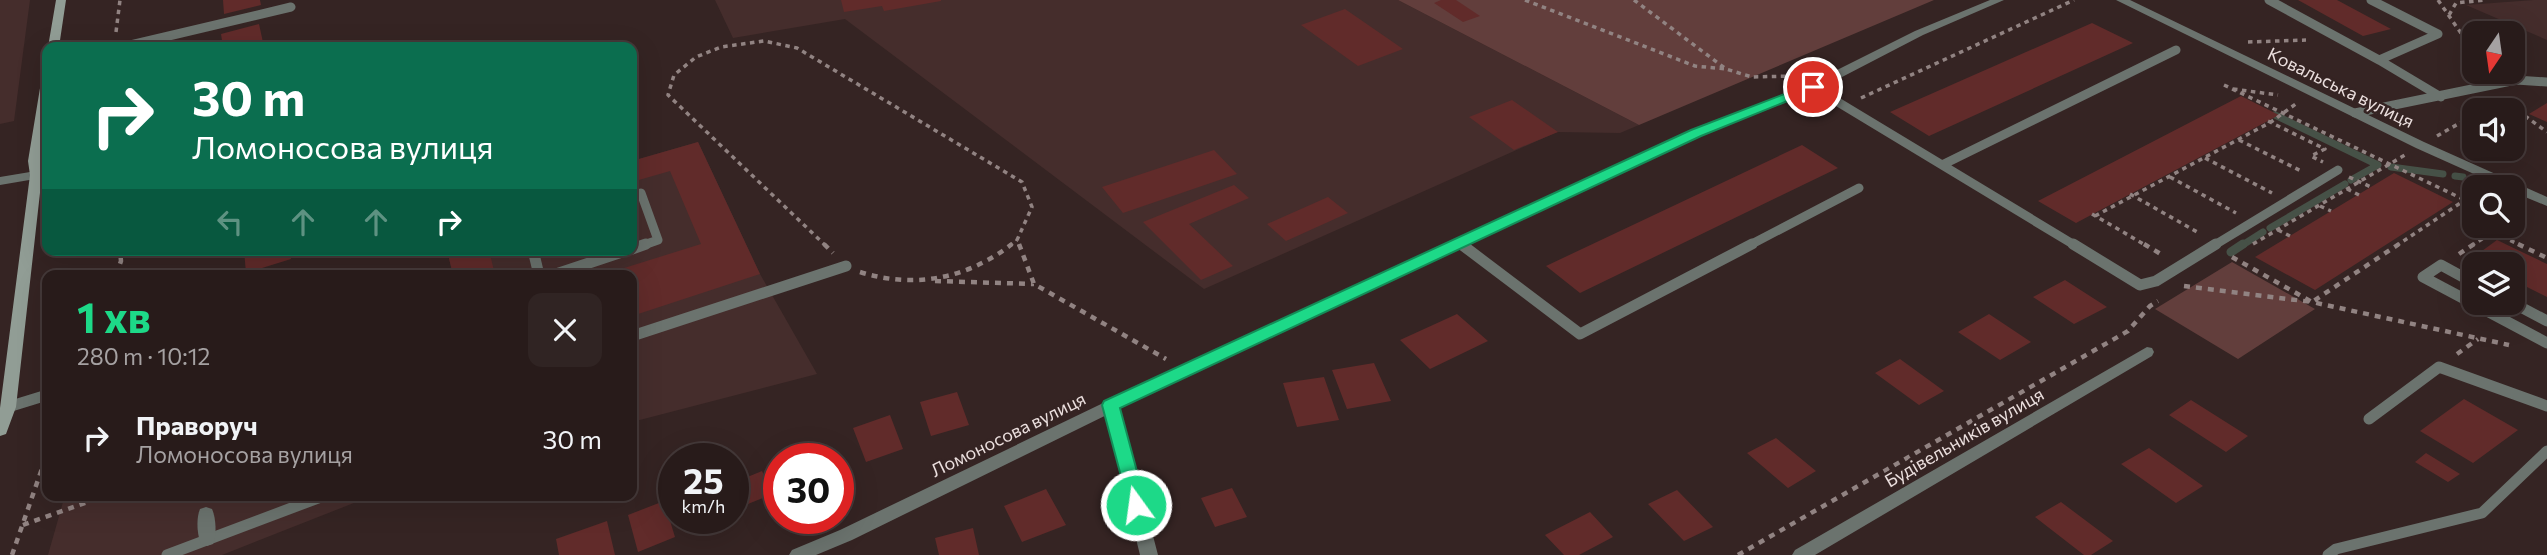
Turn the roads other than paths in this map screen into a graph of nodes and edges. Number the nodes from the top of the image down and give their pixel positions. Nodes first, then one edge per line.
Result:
1 (61, 0) edge
2 (1999, 0) edge
3 (2121, 0) edge
4 (2269, 0) edge
5 (2371, 0) edge
6 (291, 7) dead end
7 (54, 42) edge
8 (143, 42) edge
9 (2176, 50) dead end
10 (2379, 60) junction
11 (2547, 82) edge
12 (1813, 87) junction
13 (2441, 97) junction
14 (2355, 113) junction
15 (42, 134) edge
16 (1944, 164) junction
17 (39, 165) edge
18 (2338, 170) road end
19 (0, 181) edge
20 (1858, 188) dead end
21 (637, 194) edge
22 (2547, 202) edge
23 (1461, 244) junction
24 (637, 248) edge
25 (612, 256) edge
26 (846, 266) road end
27 (568, 270) edge
28 (2462, 276) edge
29 (2462, 298) edge
30 (2525, 309) edge
31 (2494, 315) edge
32 (2547, 321) edge
33 (637, 333) edge
34 (2547, 343) edge
35 (2147, 352) dead end
36 (42, 397) edge
37 (1111, 405) junction
38 (2547, 406) edge
39 (8, 407) junction
40 (2369, 419) dead end
41 (0, 430) edge
42 (2547, 451) edge
43 (310, 501) edge
44 (206, 514) dead end
45 (207, 539) junction
46 (167, 555) edge
47 (798, 555) edge
48 (1149, 555) edge
49 (1801, 555) edge
50 (2328, 555) edge

1 - 7 main road
2 - 12 street, Ломоносова вулиця
3 - 14 street, Ковальська вулиця
4 - 10 lane
5 - 10 lane
6 - 8 lane
9 - 16 lane
10 - 13 lane
11 - 13 lane
12 - 16 lane
12 - 23 street, Ломоносова вулиця
13 - 14 lane
14 - 22 street, Ковальська вулиця
15 - 17 main road
16 - 18 lane
17 - 19 street
17 - 39 main road
20 - 23 lane
21 - 24 lane
23 - 37 street, Ломоносова вулиця
25 - 27 lane
26 - 33 lane
28 - 29 lane
30 - 32 lane
31 - 34 lane
35 - 49 street, Будівельників вулиця
36 - 39 lane
37 - 47 street, Ломоносова вулиця
37 - 48 street
38 - 40 lane
39 - 41 main road
42 - 50 lane
43 - 45 lane
44 - 45 street
45 - 46 lane

